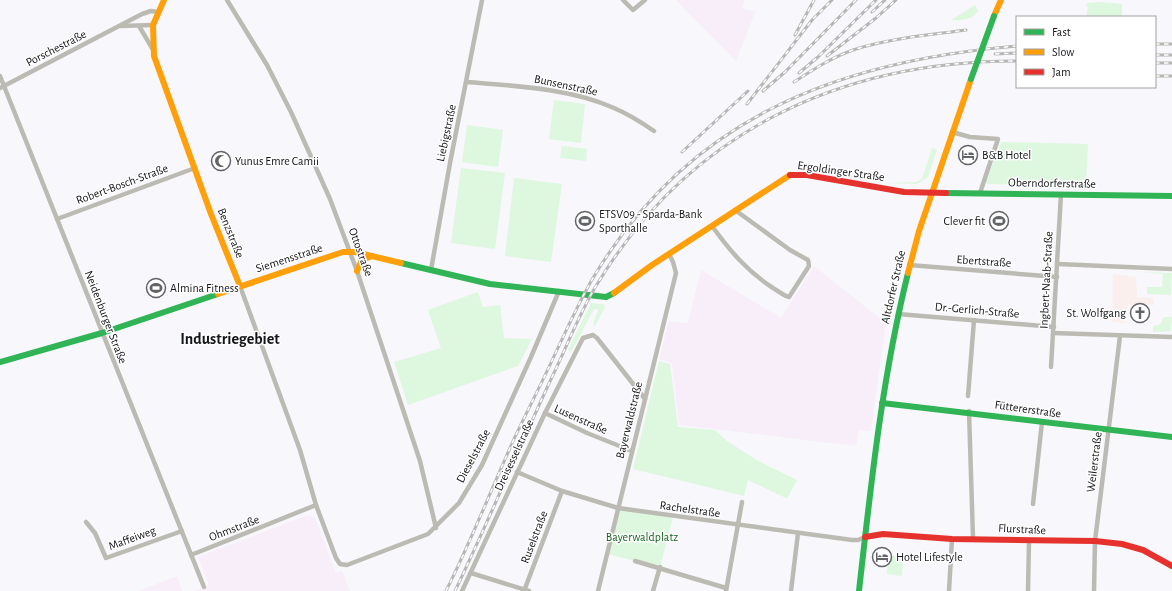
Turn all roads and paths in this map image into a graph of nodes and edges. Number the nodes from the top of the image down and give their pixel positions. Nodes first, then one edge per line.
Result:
1 (164, 0) edge
2 (227, 0) edge
3 (482, 0) edge
4 (623, 0) edge
5 (645, 0) edge
6 (1001, 0) edge
7 (157, 12) junction
8 (153, 25) junction
9 (121, 26) junction
10 (139, 26) junction
11 (152, 48) junction
12 (0, 76) edge
13 (467, 82) junction
14 (2, 87) edge
15 (654, 131) dead end
16 (952, 132) junction
17 (194, 168) junction
18 (931, 192) junction
19 (980, 193) junction
20 (1061, 194) junction
21 (1172, 196) edge
22 (735, 210) junction
23 (57, 219) junction
24 (712, 226) junction
25 (350, 251) junction
26 (669, 254) junction
27 (372, 256) junction
28 (1058, 264) junction
29 (909, 266) junction
30 (1172, 269) edge
31 (431, 270) junction
32 (357, 271) junction
33 (1057, 277) junction
34 (240, 286) junction
35 (559, 291) junction
36 (592, 296) joint
37 (898, 314) junction
38 (974, 320) junction
39 (1054, 327) junction
40 (102, 333) junction
41 (1053, 333) junction
42 (1120, 336) junction
43 (1172, 337) edge
44 (0, 362) edge
45 (1051, 366) dead end
46 (968, 396) dead end
47 (645, 398) junction
48 (882, 402) junction
49 (969, 411) junction
50 (545, 414) junction
51 (1042, 422) junction
52 (1108, 431) junction
53 (1172, 437) edge
54 (632, 451) junction
55 (517, 472) junction
56 (562, 491) junction
57 (742, 502) dead end
58 (1033, 504) dead end
59 (316, 505) junction
60 (618, 508) junction
61 (86, 522) dead end
62 (739, 525) junction
63 (436, 528) junction
64 (182, 531) junction
65 (798, 533) junction
66 (865, 537) junction
67 (952, 538) junction
68 (973, 538) junction
69 (1095, 541) junction
70 (1029, 542) junction
71 (191, 555) junction
72 (635, 561) dead end
73 (340, 564) joint
74 (1172, 566) edge
75 (660, 567) junction
76 (471, 573) junction
77 (204, 588) dead end
78 (726, 590) edge
79 (462, 591) edge
80 (526, 591) edge
81 (598, 591) edge
82 (654, 591) edge
83 (791, 591) edge
84 (859, 591) edge
85 (949, 591) edge
86 (1028, 591) edge
87 (1094, 591) edge

1 - 7 main road, Benzstraße
2 - 25 street, Ottostraße
3 - 13 street, Liebigstraße
4 - 5 street
6 - 16 main road, Altdorfer Straße, bridge
7 - 8 main road, Benzstraße
7 - 9 street, Porschestraße
8 - 10 street, Porschestraße
8 - 11 main road, Benzstraße
9 - 10 street, Porschestraße
9 - 14 street, Porschestraße
10 - 11 street
11 - 17 main road, Benzstraße
12 - 14 street, Neidenburger Straße
13 - 15 street, Bunsenstraße
13 - 31 street, Liebigstraße
14 - 23 street, Neidenburger Straße
16 - 18 main road, Altdorfer Straße
16 - 19 street
17 - 23 street, Robert-Bosch-Straße
17 - 34 main road, Benzstraße
18 - 19 main road, Oberndorferstraße
18 - 22 main road, Ergoldinger Straße
18 - 29 main road, Altdorfer Straße
19 - 20 main road, Oberndorferstraße
20 - 21 main road, Oberndorferstraße
20 - 28 street, Ingbert-Naab-Straße
22 - 24 main road, Ergoldinger Straße
22 - 24 street
23 - 40 street, Neidenburger Straße
24 - 26 main road, Ergoldinger Straße
25 - 27 main road, Siemensstraße
25 - 32 street, Ottostraße
25 - 34 main road, Siemensstraße
26 - 36 main road, Ergoldinger Straße
26 - 47 street, Bayerwaldstraße
27 - 31 main road, Siemensstraße
27 - 32 main road
28 - 30 street
28 - 33 street, Ingbert-Naab-Straße
29 - 33 street, Ebertstraße
29 - 37 main road, Altdorfer Straße
31 - 35 main road, Siemensstraße
32 - 63 street, Ottostraße
33 - 39 street, Ingbert-Naab-Straße
34 - 40 main road, Siemensstraße
34 - 59 street, Benzstraße
35 - 36 main road, Siemensstraße
35 - 63 street, Dieselstraße
37 - 38 street, Dr.-Gerlich-Straße
37 - 48 main road, Altdorfer Straße
38 - 39 street, Dr.-Gerlich-Straße
38 - 46 street
39 - 41 street, Ingbert-Naab-Straße
40 - 44 main road, Siemensstraße
40 - 64 street, Neidenburger Straße
41 - 42 street
41 - 45 street, Ingbert-Naab-Straße
42 - 43 street
42 - 52 street, Weilerstraße
47 - 50 street, Dreisesselstraße
47 - 54 street, Bayerwaldstraße
48 - 49 main road, Füttererstraße
48 - 66 main road, Altdorfer Straße
49 - 51 main road, Füttererstraße
49 - 68 street
50 - 54 street, Lusenstraße
50 - 55 street, Dreisesselstraße
51 - 52 main road, Füttererstraße
51 - 58 street
52 - 53 main road, Füttererstraße
52 - 69 street, Weilerstraße
54 - 60 street, Bayerwaldstraße
55 - 56 street, Rachelstraße
55 - 76 street, Dreisesselstraße
56 - 60 street, Rachelstraße
56 - 80 street, Ruselstraße
57 - 62 street
59 - 71 street, Ohmstraße
59 - 73 street, Benzstraße
60 - 62 street, Rachelstraße
60 - 81 street, Bayerwaldstraße
61 - 64 street, Maffeiweg
62 - 65 street, Rachelstraße
62 - 78 street
63 - 73 street, Dieselstraße
64 - 71 street, Neidenburger Straße
65 - 66 street, Rachelstraße
65 - 83 street
66 - 67 main road, Flurstraße
66 - 84 main road, Altdorfer Straße
67 - 68 main road, Flurstraße
67 - 85 street
68 - 70 main road, Flurstraße
69 - 70 main road, Flurstraße
69 - 74 main road, Flurstraße
69 - 87 street, Weilerstraße
70 - 86 street
71 - 77 street
72 - 75 street
75 - 78 street
75 - 82 street
76 - 79 street, Dreisesselstraße
76 - 80 street

